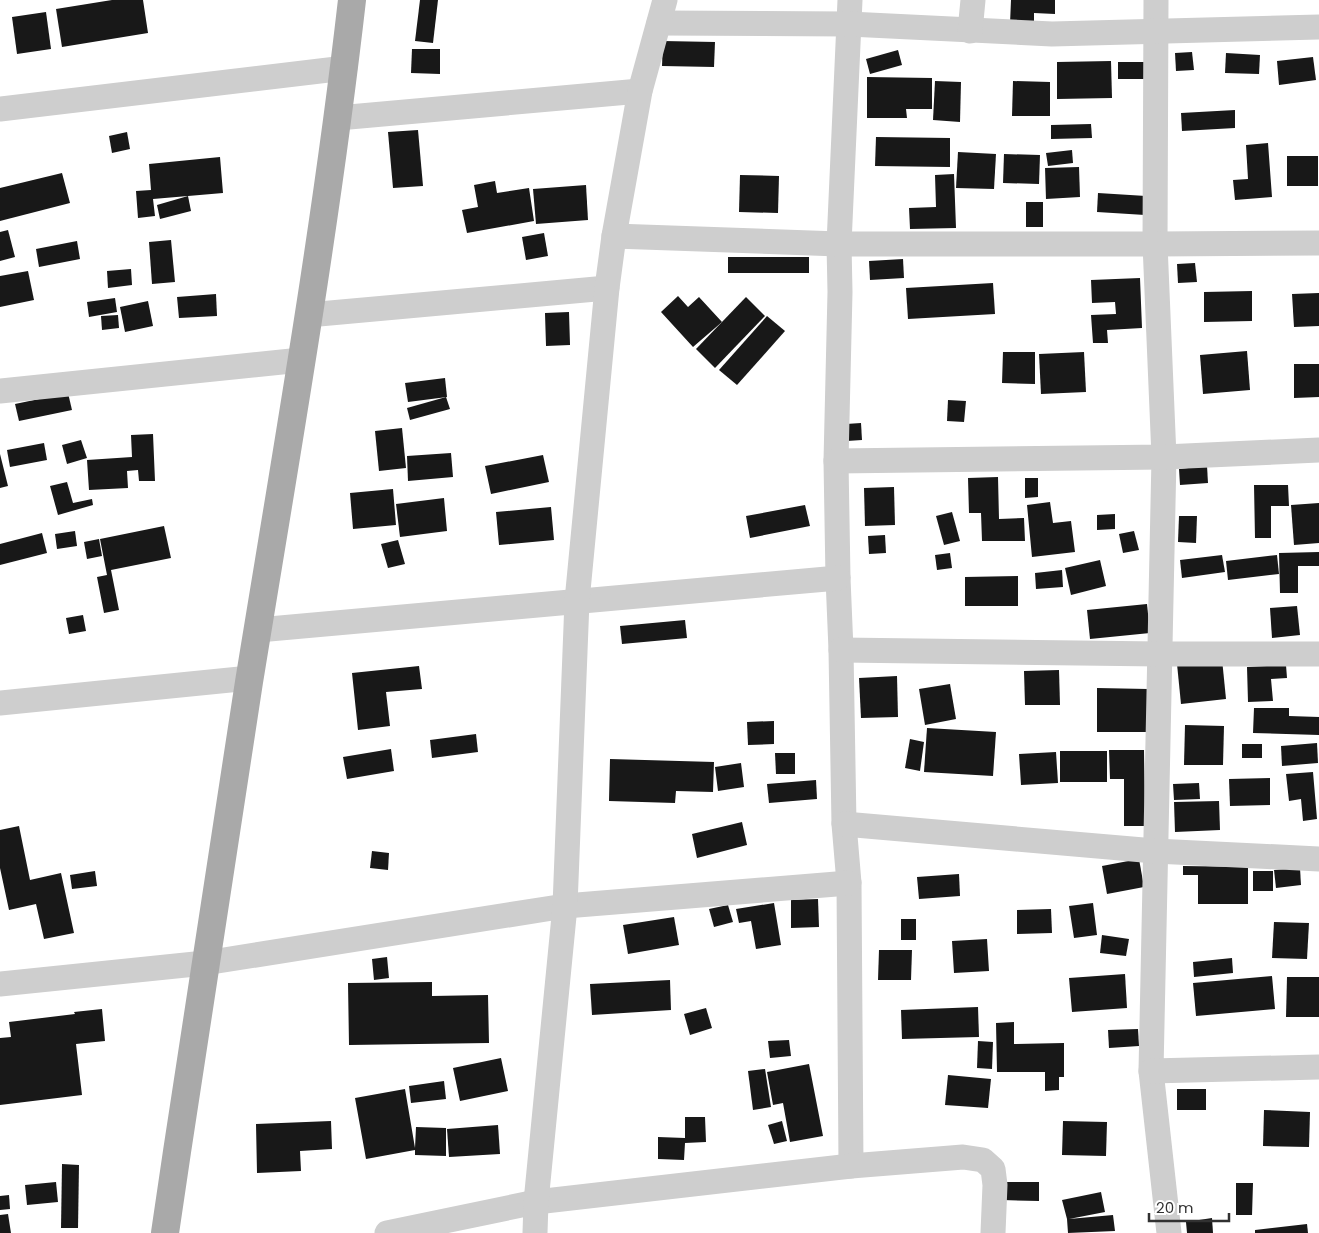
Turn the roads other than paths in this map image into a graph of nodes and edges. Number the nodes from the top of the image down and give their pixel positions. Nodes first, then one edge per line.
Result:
1 (352, 0) edge
2 (973, 0) edge
3 (1156, 0) edge
4 (662, 11) edge
5 (850, 12) edge
6 (1319, 27) edge
7 (1157, 30) junction
8 (970, 31) junction
9 (345, 68) junction
10 (640, 91) junction
11 (0, 109) edge
12 (338, 118) junction
13 (614, 236) junction
14 (1319, 243) edge
15 (840, 244) junction
16 (1155, 244) junction
17 (607, 288) junction
18 (308, 316) junction
19 (302, 360) junction
20 (0, 391) edge
21 (1319, 450) edge
22 (1164, 457) junction
23 (836, 461) junction
24 (838, 578) junction
25 (577, 601) junction
26 (258, 630) junction
27 (841, 650) junction
28 (1161, 654) junction
29 (1319, 654) edge
30 (250, 678) junction
31 (0, 702) edge
32 (844, 824) junction
33 (1155, 850) junction
34 (1319, 859) edge
35 (849, 883) junction
36 (564, 906) junction
37 (205, 963) junction
38 (0, 984) edge
39 (1319, 1067) edge
40 (1151, 1071) junction
41 (851, 1166) junction
42 (536, 1202) junction
43 (165, 1233) edge
44 (387, 1233) edge
45 (535, 1233) edge
46 (993, 1233) edge
47 (1169, 1233) edge

1 - 9 main road
2 - 8 street
3 - 7 street
4 - 5 street
4 - 10 street
5 - 8 street
5 - 15 street
6 - 7 street
7 - 8 street
7 - 16 street
9 - 11 street
9 - 12 main road
10 - 12 street
10 - 13 street
12 - 18 main road
13 - 15 street
13 - 17 street
14 - 16 street
15 - 16 street
15 - 23 street
16 - 22 street
17 - 18 street
17 - 25 street
18 - 19 main road
19 - 20 street
19 - 26 main road
21 - 22 street
22 - 23 street
22 - 28 street
23 - 24 street
24 - 25 street
24 - 27 street
25 - 26 street
25 - 36 street
26 - 30 main road
27 - 28 street
27 - 32 street
28 - 29 street
28 - 33 street
30 - 31 street
30 - 37 main road
32 - 33 street
32 - 35 street
33 - 34 street
33 - 40 street
35 - 36 street
35 - 41 street
36 - 37 street
36 - 42 street
37 - 38 street
37 - 43 main road
39 - 40 street
40 - 47 street
41 - 42 street
41 - 46 street
42 - 44 street
42 - 45 street

